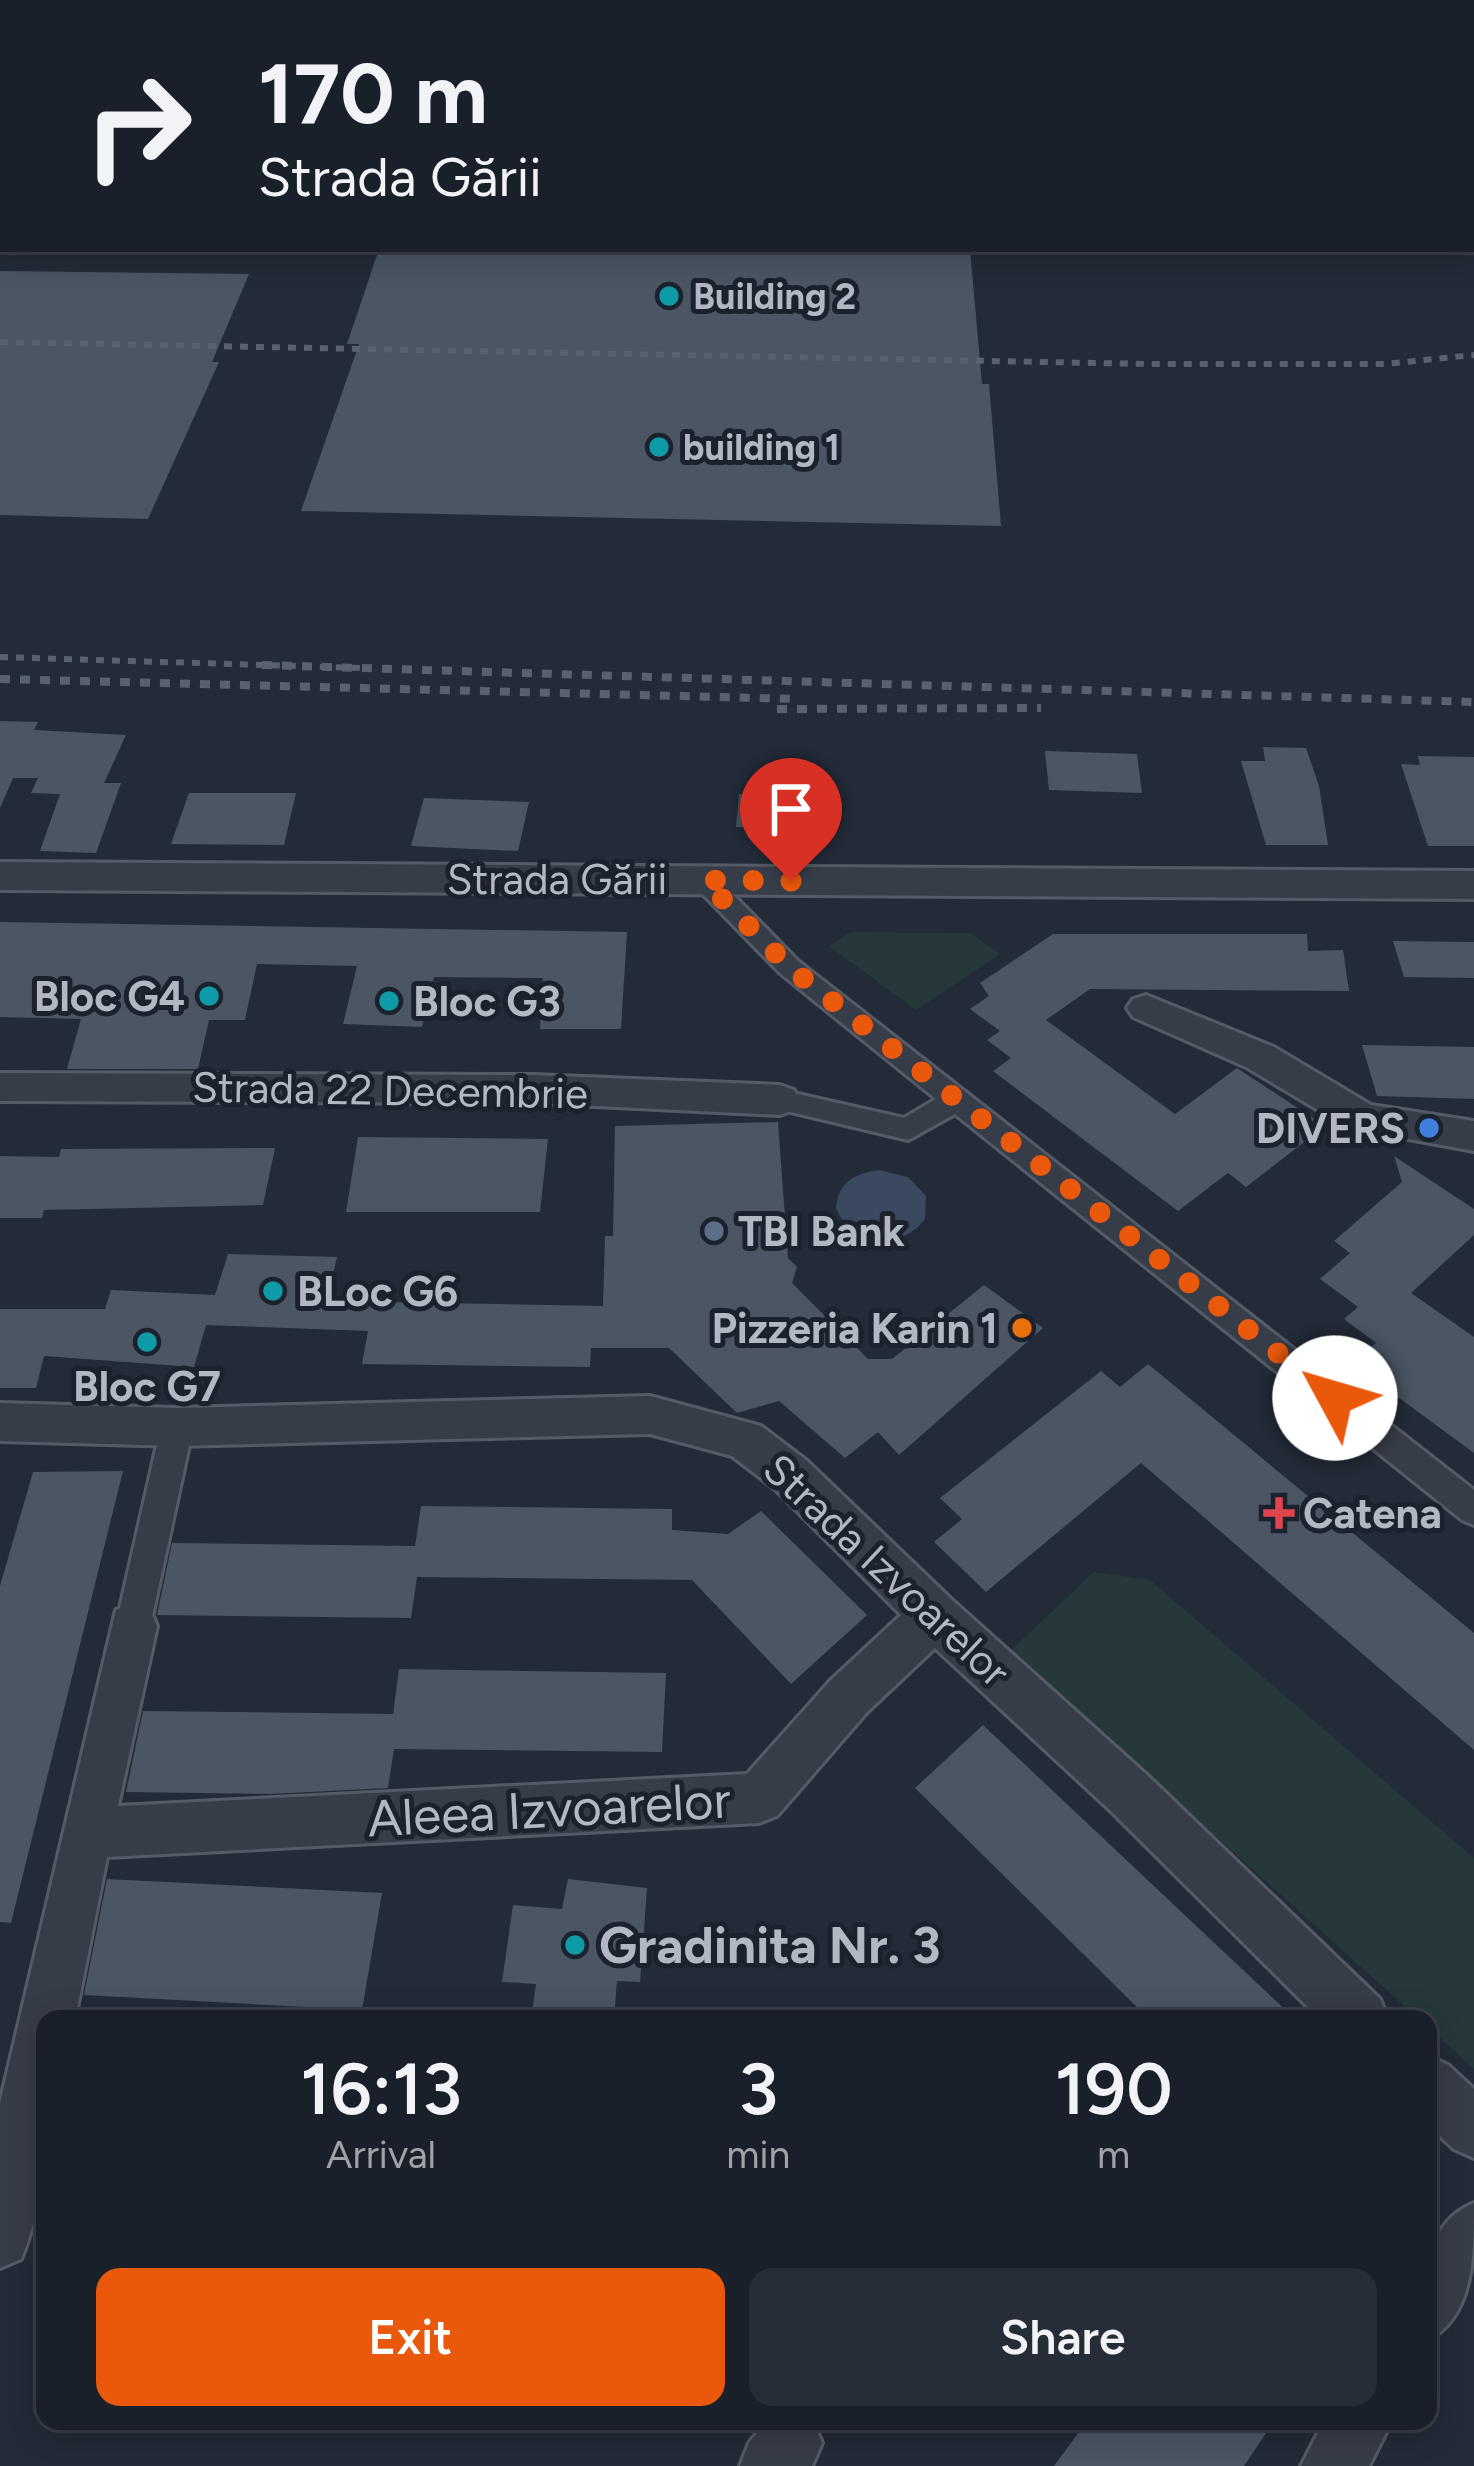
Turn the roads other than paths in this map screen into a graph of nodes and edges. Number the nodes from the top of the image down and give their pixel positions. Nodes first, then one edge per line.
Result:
1 (0, 876) edge
2 (704, 880) junction
3 (1474, 885) edge
4 (1147, 1008) dead end
5 (0, 1087) edge
6 (958, 1099) junction
7 (780, 1100) joint
8 (1474, 1136) edge
9 (0, 1422) edge
10 (178, 1427) junction
11 (1474, 1510) edge
12 (934, 1616) junction
13 (133, 1626) joint
14 (86, 1833) junction
15 (49, 2010) edge
16 (1351, 2010) edge
17 (36, 2070) edge
18 (1437, 2093) edge
19 (1474, 2128) edge
20 (1474, 2233) edge
21 (0, 2238) edge
22 (1437, 2294) edge
23 (1355, 2430) edge
24 (1333, 2466) edge

1 - 2 street, Strada Gării
2 - 3 street, Strada Gării
2 - 6 street
4 - 8 street
5 - 7 street, Strada 22 Decembrie
6 - 7 street
6 - 11 street
9 - 10 street, Strada Izvoarelor
10 - 12 street, Strada Izvoarelor
10 - 13 street
12 - 14 street, Aleea Izvoarelor
12 - 16 street, Strada Izvoarelor
13 - 14 street
14 - 15 street
17 - 21 street
18 - 19 street
20 - 22 street
23 - 24 street

